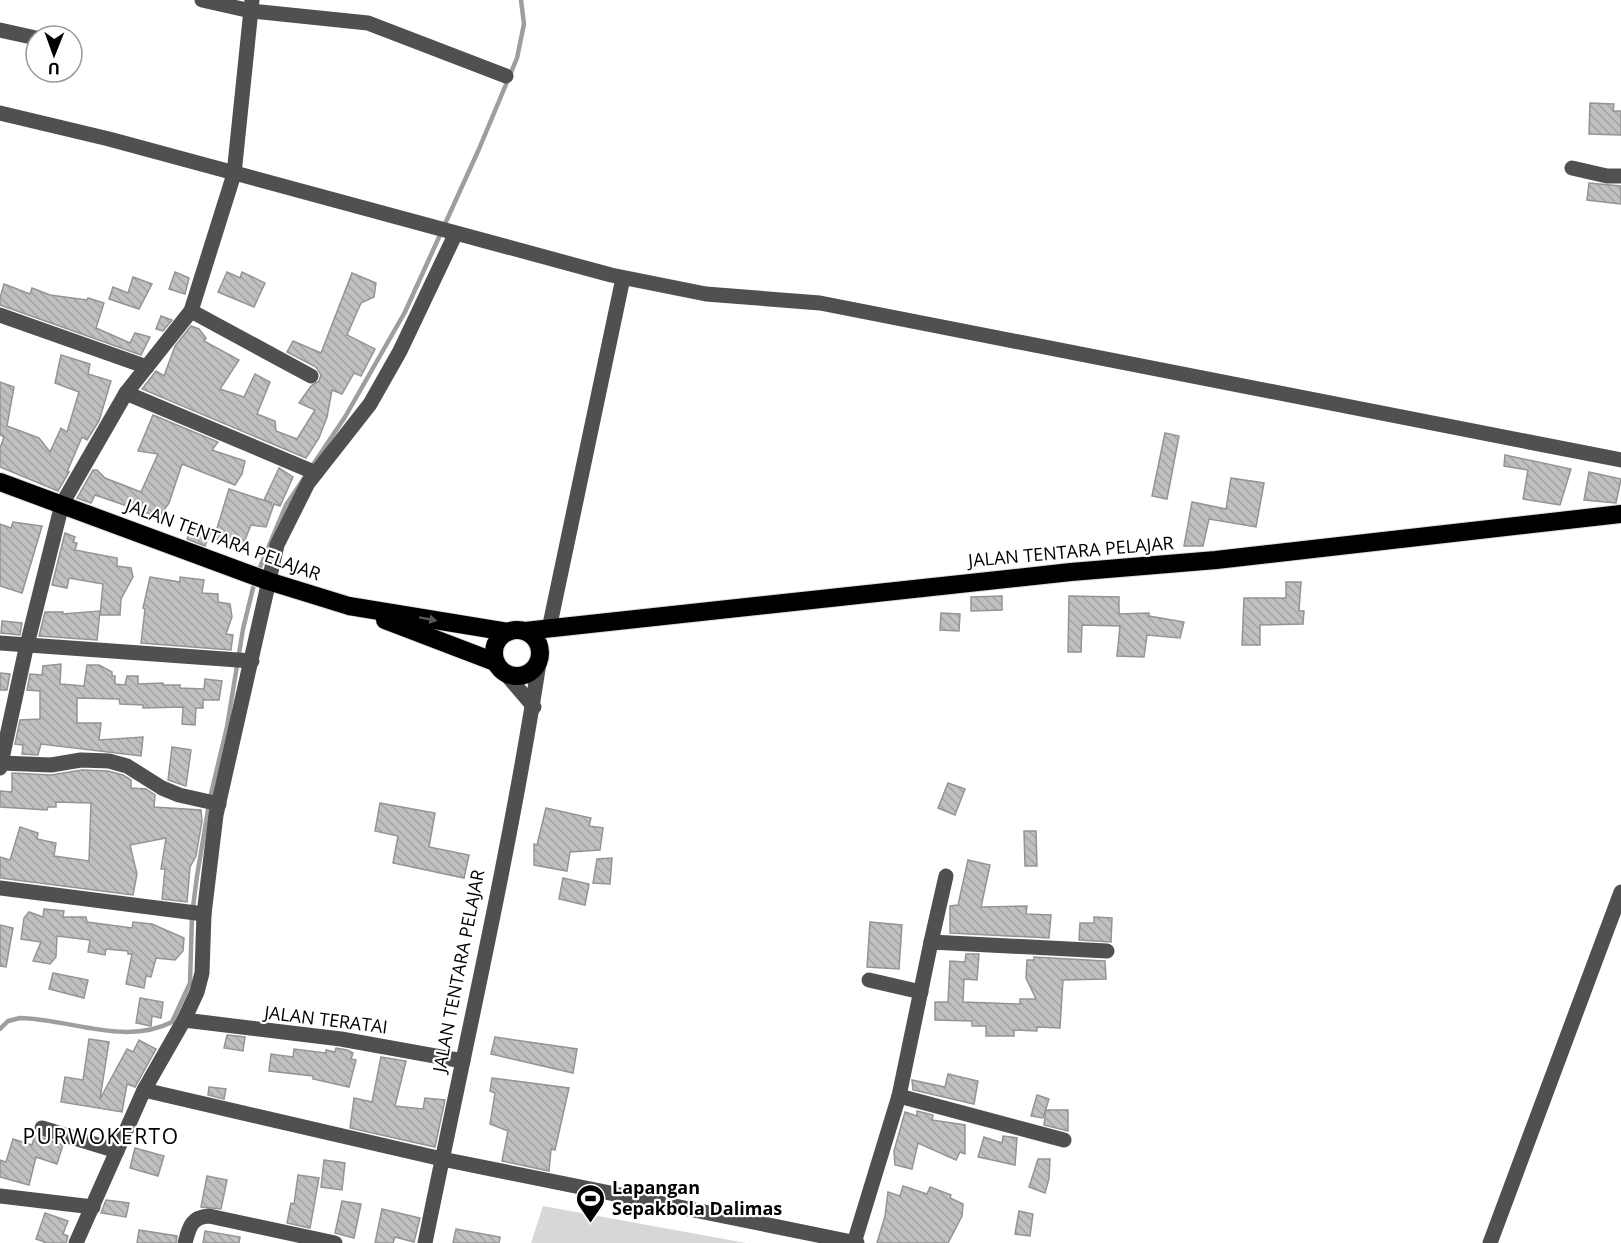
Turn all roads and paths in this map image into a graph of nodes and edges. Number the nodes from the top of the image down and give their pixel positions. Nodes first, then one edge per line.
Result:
1 (202, 0) edge
2 (252, 6) edge
3 (0, 30) edge
4 (24, 35) edge
5 (506, 76) dead end
6 (0, 113) edge
7 (1572, 168) dead end
8 (234, 174) junction
9 (1621, 176) edge
10 (451, 233) junction
11 (623, 278) junction
12 (191, 311) junction
13 (0, 315) edge
14 (147, 367) junction
15 (311, 376) dead end
16 (126, 393) junction
17 (1621, 460) edge
18 (314, 472) junction
19 (0, 482) edge
20 (62, 504) junction
21 (1621, 514) edge
22 (261, 578) junction
23 (349, 606) junction
24 (578, 627) junction
25 (549, 628) junction
26 (516, 631) junction
27 (0, 643) edge
28 (27, 644) junction
29 (540, 658) junction
30 (241, 660) junction
31 (500, 668) junction
32 (534, 707) junction
33 (1, 766) edge
34 (213, 802) junction
35 (946, 876) dead end
36 (0, 888) edge
37 (1621, 892) edge
38 (197, 913) junction
39 (931, 942) junction
40 (1107, 951) dead end
41 (869, 980) dead end
42 (921, 992) junction
43 (184, 1020) junction
44 (463, 1061) junction
45 (144, 1090) junction
46 (899, 1096) junction
47 (42, 1128) dead end
48 (1064, 1140) dead end
49 (117, 1151) junction
50 (442, 1159) junction
51 (0, 1196) edge
52 (93, 1207) junction
53 (76, 1243) edge
54 (185, 1243) edge
55 (335, 1243) edge
56 (425, 1243) edge
57 (856, 1243) edge
58 (1490, 1243) edge

1 - 2 street
2 - 5 street
2 - 8 street
3 - 4 street
6 - 8 street
7 - 9 street
8 - 10 street
8 - 12 street
10 - 11 street
10 - 18 street
11 - 17 street
11 - 25 street
12 - 14 street
12 - 15 street
13 - 14 street
14 - 16 street
16 - 18 street
16 - 20 street
18 - 22 street
19 - 20 highway, JALAN TENTARA PELAJAR
20 - 22 highway, JALAN TENTARA PELAJAR
20 - 28 street
21 - 24 highway, JALAN TENTARA PELAJAR
22 - 23 highway, JALAN TENTARA PELAJAR
22 - 30 street
23 -> 26 highway, JALAN TENTARA PELAJAR
23 - 31 highway
24 - 25 highway, JALAN TENTARA PELAJAR
24 - 29 highway
25 - 26 highway, JALAN TENTARA PELAJAR
26 - 29 highway
26 - 31 highway
27 - 28 street
28 - 30 street
28 - 33 street
29 - 31 highway
29 - 32 street, JALAN TENTARA PELAJAR
30 - 34 street
31 - 32 street
32 - 44 street, JALAN TENTARA PELAJAR
33 - 34 street
34 - 38 street
35 - 39 street
36 - 38 street
37 - 58 street
38 - 43 street
39 - 40 street
39 - 42 street
41 - 42 street
42 - 46 street
43 - 44 street, JALAN TERATAI
43 - 45 street
44 - 50 street, JALAN TENTARA PELAJAR
45 - 49 street
45 - 50 street
46 - 48 street
46 - 57 street
47 - 49 street
49 - 52 street
50 - 56 street, JALAN TENTARA PELAJAR
50 - 57 street
51 - 52 street
52 - 53 street
54 - 55 street

